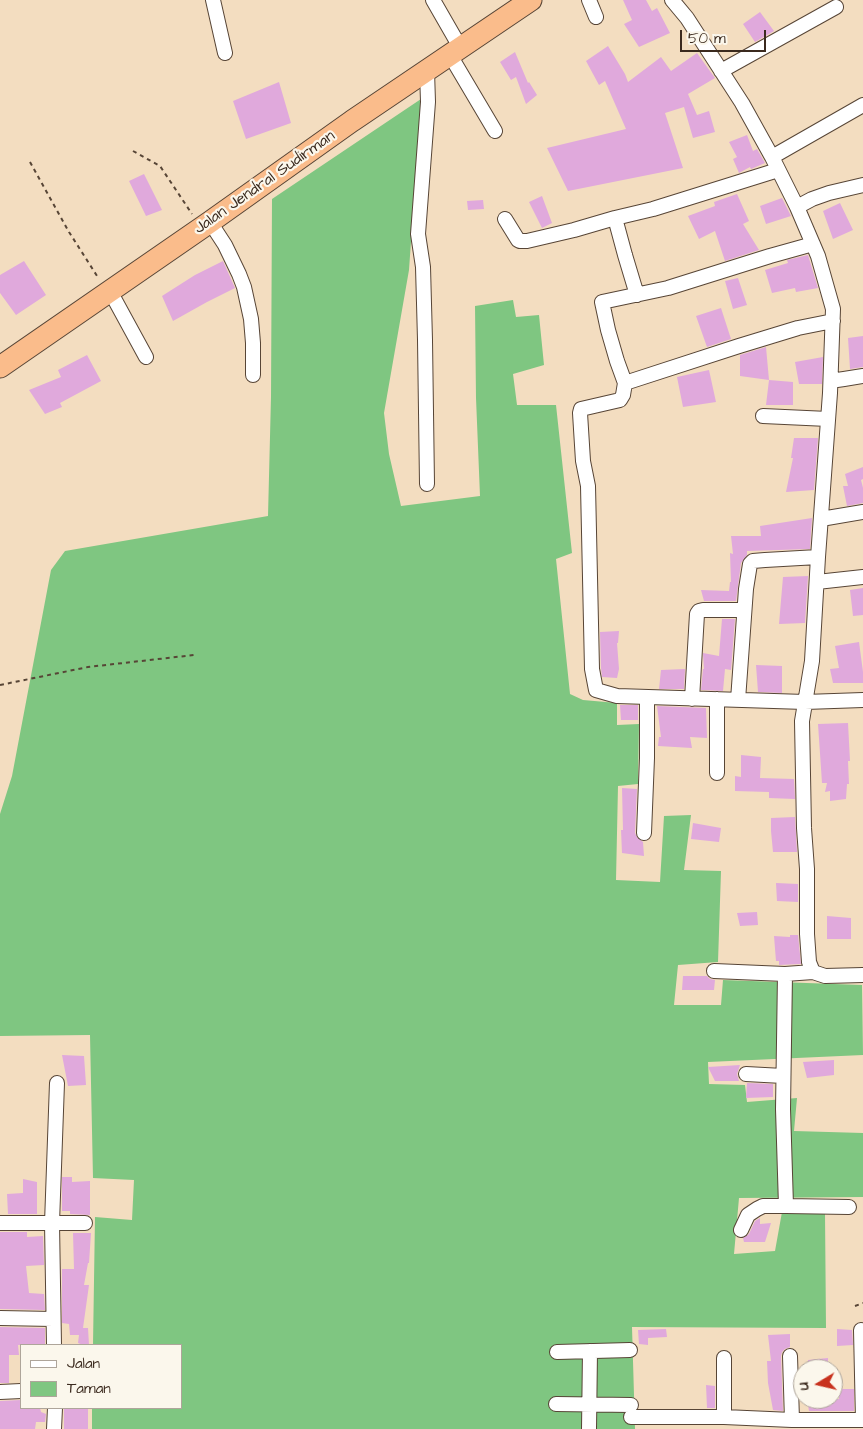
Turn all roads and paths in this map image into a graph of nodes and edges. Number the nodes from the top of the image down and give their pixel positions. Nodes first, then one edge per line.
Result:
1 (213, 0) edge
2 (433, 0) edge
3 (508, 0) edge
4 (531, 0) edge
5 (589, 0) edge
6 (672, 0) edge
7 (836, 6) dead end
8 (596, 17) dead end
9 (455, 46) junction
10 (225, 53) dead end
11 (427, 71) junction
12 (721, 71) junction
13 (863, 105) edge
14 (495, 131) dead end
15 (133, 151) dead end
16 (30, 162) dead end
17 (775, 164) junction
18 (863, 185) edge
19 (797, 207) junction
20 (615, 218) junction
21 (202, 219) junction
22 (505, 219) dead end
23 (813, 244) junction
24 (105, 286) junction
25 (637, 295) junction
26 (833, 320) junction
27 (0, 351) edge
28 (146, 357) dead end
29 (0, 367) edge
30 (253, 375) dead end
31 (863, 376) edge
32 (831, 378) junction
33 (625, 383) junction
34 (763, 416) dead end
35 (828, 419) junction
36 (427, 484) dead end
37 (863, 512) edge
38 (821, 518) junction
39 (818, 557) junction
40 (863, 576) edge
41 (817, 582) junction
42 (744, 610) junction
43 (194, 655) dead end
44 (0, 685) edge
45 (647, 698) junction
46 (692, 699) junction
47 (717, 699) junction
48 (738, 700) junction
49 (863, 700) edge
50 (805, 702) junction
51 (717, 773) dead end
52 (644, 833) dead end
53 (714, 971) dead end
54 (814, 972) junction
55 (785, 974) junction
56 (863, 975) edge
57 (746, 1074) dead end
58 (783, 1076) junction
59 (57, 1083) dead end
60 (786, 1206) junction
61 (849, 1207) dead end
62 (0, 1223) edge
63 (52, 1223) junction
64 (85, 1223) dead end
65 (741, 1230) dead end
66 (863, 1302) edge
67 (854, 1306) dead end
68 (0, 1318) edge
69 (54, 1319) junction
70 (861, 1330) dead end
71 (54, 1344) edge
72 (630, 1350) dead end
73 (590, 1351) junction
74 (556, 1352) dead end
75 (790, 1356) dead end
76 (724, 1358) dead end
77 (20, 1391) edge
78 (0, 1392) edge
79 (556, 1404) dead end
80 (589, 1404) junction
81 (55, 1409) edge
82 (724, 1417) junction
83 (792, 1420) junction
84 (863, 1420) edge
85 (54, 1429) edge
86 (589, 1429) edge

1 - 10 street
2 - 9 street
3 - 9 highway, Jalan Jendral Sudirman
4 - 9 highway, Jalan Jendral Sudirman
5 - 8 street
6 - 12 street
7 - 12 street
9 - 11 highway, Jalan Jendral Sudirman
9 - 14 street
9 - 21 highway, Jalan Jendral Sudirman
11 - 21 highway, Jalan Jendral Sudirman
11 - 36 street
12 - 17 street
13 - 17 street
15 - 21 path
16 - 24 path
17 - 19 street
17 - 20 street
18 - 19 street
19 - 23 street
20 - 22 street
20 - 25 street
21 - 24 highway, Jalan Jendral Sudirman
21 - 30 street
23 - 25 street
23 - 26 street
24 - 27 highway, Jalan Jendral Sudirman
24 - 28 street
24 - 29 highway, Jalan Jendral Sudirman
25 - 33 street
26 - 32 street
26 - 33 street
31 - 32 street
32 - 35 street
33 - 45 street
34 - 35 street
35 - 38 street
37 - 38 street
38 - 39 street
39 - 41 street
39 - 42 street
40 - 41 street
41 - 50 street
42 - 46 street
42 - 48 street
43 - 44 path
45 - 46 street
45 - 52 street
46 - 47 street
47 - 48 street
47 - 51 street
48 - 50 street
49 - 50 street
50 - 54 street
53 - 55 street
54 - 55 street
54 - 56 street
55 - 58 street
57 - 58 street
58 - 60 street
59 - 63 street
60 - 61 street
60 - 65 street
62 - 63 street
63 - 64 street
63 - 69 street
66 - 67 path
68 - 69 street
69 - 71 street
70 - 84 street
72 - 73 street
73 - 74 street
73 - 80 street
75 - 83 street
76 - 82 street
77 - 78 street
79 - 80 street
80 - 82 street
80 - 86 street
81 - 85 street
82 - 83 street
83 - 84 street

